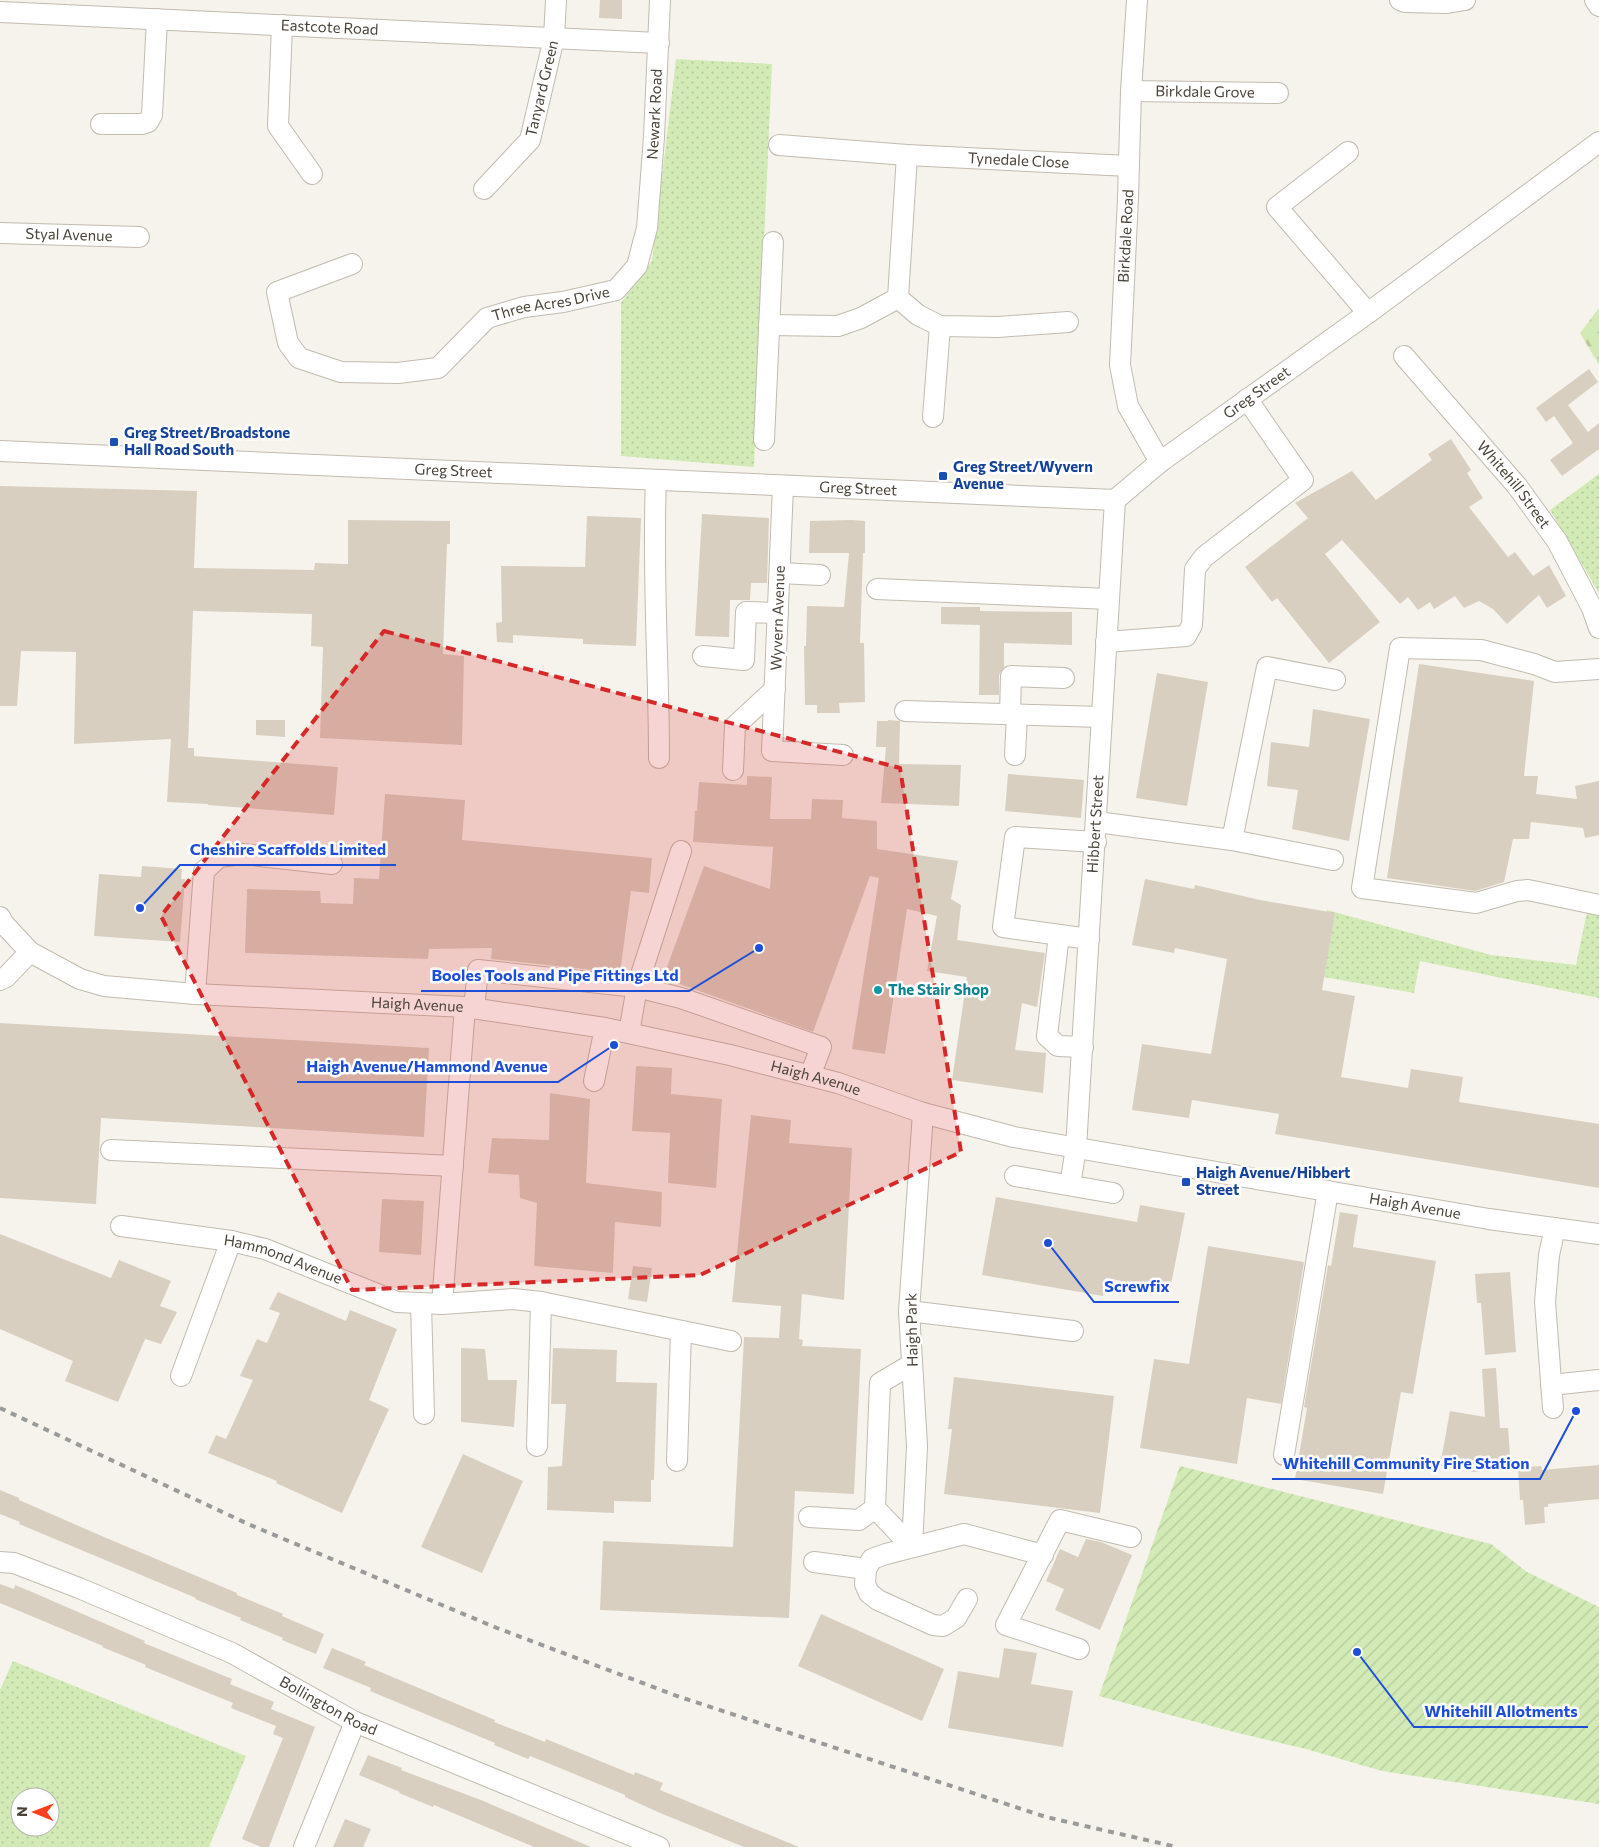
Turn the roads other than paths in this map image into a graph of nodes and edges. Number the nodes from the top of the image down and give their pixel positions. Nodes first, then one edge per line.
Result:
1 (556, 0) edge
2 (660, 0) edge
3 (1137, 0) edge
4 (1400, 0) edge
5 (1465, 0) edge
6 (1595, 0) edge
7 (1599, 6) edge
8 (0, 12) edge
9 (157, 19) junction
10 (282, 25) junction
11 (554, 38) junction
12 (658, 43) junction
13 (1131, 91) junction
14 (1278, 93) dead end
15 (101, 124) dead end
16 (1599, 142) edge
17 (779, 145) dead end
18 (1348, 152) dead end
19 (907, 155) junction
20 (1129, 166) junction
21 (312, 174) dead end
22 (484, 189) dead end
23 (647, 228) joint
24 (0, 233) edge
25 (138, 237) dead end
26 (773, 242) dead end
27 (352, 264) dead end
28 (898, 298) junction
29 (1368, 313) junction
30 (1068, 322) dead end
31 (769, 325) junction
32 (940, 326) junction
33 (1404, 356) dead end
34 (1247, 399) junction
35 (933, 416) dead end
36 (764, 440) dead end
37 (0, 451) edge
38 (1160, 462) junction
39 (656, 480) junction
40 (784, 486) junction
41 (1115, 500) junction
42 (780, 573) junction
43 (820, 575) dead end
44 (878, 589) dead end
45 (1109, 599) junction
46 (778, 613) junction
47 (1599, 628) edge
48 (1106, 642) junction
49 (703, 656) dead end
50 (1599, 669) edge
51 (1064, 678) dead end
52 (1335, 680) dead end
53 (775, 689) junction
54 (905, 711) dead end
55 (1014, 714) junction
56 (1102, 717) junction
57 (843, 755) dead end
58 (1015, 755) dead end
59 (659, 758) dead end
60 (733, 770) dead end
61 (1097, 822) junction
62 (1232, 840) junction
63 (1096, 842) junction
64 (681, 851) dead end
65 (1333, 860) dead end
66 (332, 864) dead end
67 (1599, 905) edge
68 (0, 917) edge
69 (1059, 934) junction
70 (1089, 939) junction
71 (30, 952) junction
72 (0, 980) edge
73 (637, 987) junction
74 (195, 994) junction
75 (469, 1008) junction
76 (605, 1028) junction
77 (629, 1033) junction
78 (1082, 1047) junction
79 (810, 1076) junction
80 (594, 1081) dead end
81 (923, 1114) junction
82 (1076, 1148) junction
83 (111, 1150) dead end
84 (452, 1166) junction
85 (1016, 1176) dead end
86 (1070, 1185) junction
87 (1328, 1191) junction
88 (1112, 1192) dead end
89 (121, 1226) dead end
90 (1555, 1228) junction
91 (1599, 1234) edge
92 (231, 1241) junction
93 (541, 1302) junction
94 (421, 1303) junction
95 (442, 1304) junction
96 (909, 1311) junction
97 (681, 1331) junction
98 (1073, 1331) dead end
99 (731, 1341) dead end
100 (912, 1364) junction
101 (181, 1376) dead end
102 (1599, 1380) edge
103 (1551, 1385) junction
104 (1553, 1408) dead end
105 (424, 1414) dead end
106 (537, 1446) dead end
107 (1284, 1455) dead end
108 (677, 1461) dead end
109 (875, 1508) junction
110 (809, 1517) dead end
111 (1131, 1537) dead end
112 (912, 1547) junction
113 (1043, 1555) junction
114 (0, 1562) edge
115 (814, 1562) dead end
116 (866, 1569) junction
117 (966, 1598) dead end
118 (1079, 1649) dead end
119 (355, 1722) junction
120 (304, 1847) edge
121 (659, 1847) edge

1 - 11 street, Tanyard Green
2 - 12 street, Newark Road
3 - 13 street, Birkdale Road
4 - 5 street
6 - 7 street
8 - 9 street, Eastcote Road
9 - 10 street, Eastcote Road
9 - 15 street
10 - 11 street, Eastcote Road
10 - 21 street
11 - 12 street, Eastcote Road
11 - 22 street, Tanyard Green
12 - 23 street, Newark Road
13 - 14 street, Birkdale Grove
13 - 20 street, Birkdale Road
16 - 29 street, Greg Street
17 - 19 street, Tynedale Close
18 - 29 street
19 - 20 street, Tynedale Close
19 - 28 street
20 - 38 street, Birkdale Road
23 - 27 street, Three Acres Drive
24 - 25 street, Styal Avenue
26 - 31 street
28 - 31 street
28 - 32 street
29 - 34 street, Greg Street
30 - 32 street
31 - 36 street
32 - 35 street
33 - 47 street, Whitehill Street
34 - 38 street, Greg Street
34 - 48 street
37 - 39 street, Greg Street
38 - 41 street, Greg Street
39 - 40 street, Greg Street
39 - 59 street
40 - 41 street, Greg Street
40 - 42 street, Wyvern Avenue
41 - 45 street, Hibbert Street
42 - 43 street
42 - 46 street, Wyvern Avenue
44 - 45 street
45 - 48 street, Hibbert Street
46 - 49 street
46 - 53 street, Wyvern Avenue
48 - 56 street, Hibbert Street
50 - 67 street
51 - 55 street
52 - 62 street
53 - 57 street, Wyvern Avenue
53 - 60 street
54 - 55 street
55 - 56 street
55 - 58 street
56 - 61 street, Hibbert Street
61 - 62 street
61 - 63 street, Hibbert Street
62 - 65 street
63 - 69 street
63 - 70 street, Hibbert Street
64 - 73 street
66 - 74 street
68 - 71 street, Haigh Avenue
69 - 70 street
69 - 78 street
70 - 78 street, Hibbert Street
71 - 72 street
71 - 74 street, Haigh Avenue
73 - 75 street
73 - 77 street
73 - 79 street
74 - 75 street, Haigh Avenue
75 - 76 street, Haigh Avenue
75 - 84 street
76 - 77 street, Haigh Avenue
76 - 80 street
77 - 79 street, Haigh Avenue
78 - 82 street, Hibbert Street
79 - 81 street, Haigh Avenue
81 - 82 street, Haigh Avenue
81 - 96 street, Haigh Park
82 - 86 street, Hibbert Street
82 - 87 street, Haigh Avenue
83 - 84 street
84 - 95 street
85 - 86 street
86 - 88 street
87 - 90 street, Haigh Avenue
87 - 107 street
89 - 92 street, Hammond Avenue
90 - 91 street, Haigh Avenue
90 - 103 street
92 - 94 street, Hammond Avenue
92 - 101 street
93 - 95 street, Hammond Avenue
93 - 97 street, Hammond Avenue
93 - 106 street
94 - 95 street, Hammond Avenue
94 - 105 street
96 - 98 street
96 - 100 street, Haigh Park
97 - 99 street, Hammond Avenue
97 - 108 street
100 - 109 street
100 - 112 street, Haigh Park
102 - 103 street
103 - 104 street
109 - 110 street
109 - 112 street
111 - 113 street
112 - 113 street
112 - 116 street
113 - 118 street
114 - 119 street, Bollington Road
115 - 116 street
116 - 117 street
119 - 120 street
119 - 121 street, Bollington Road

